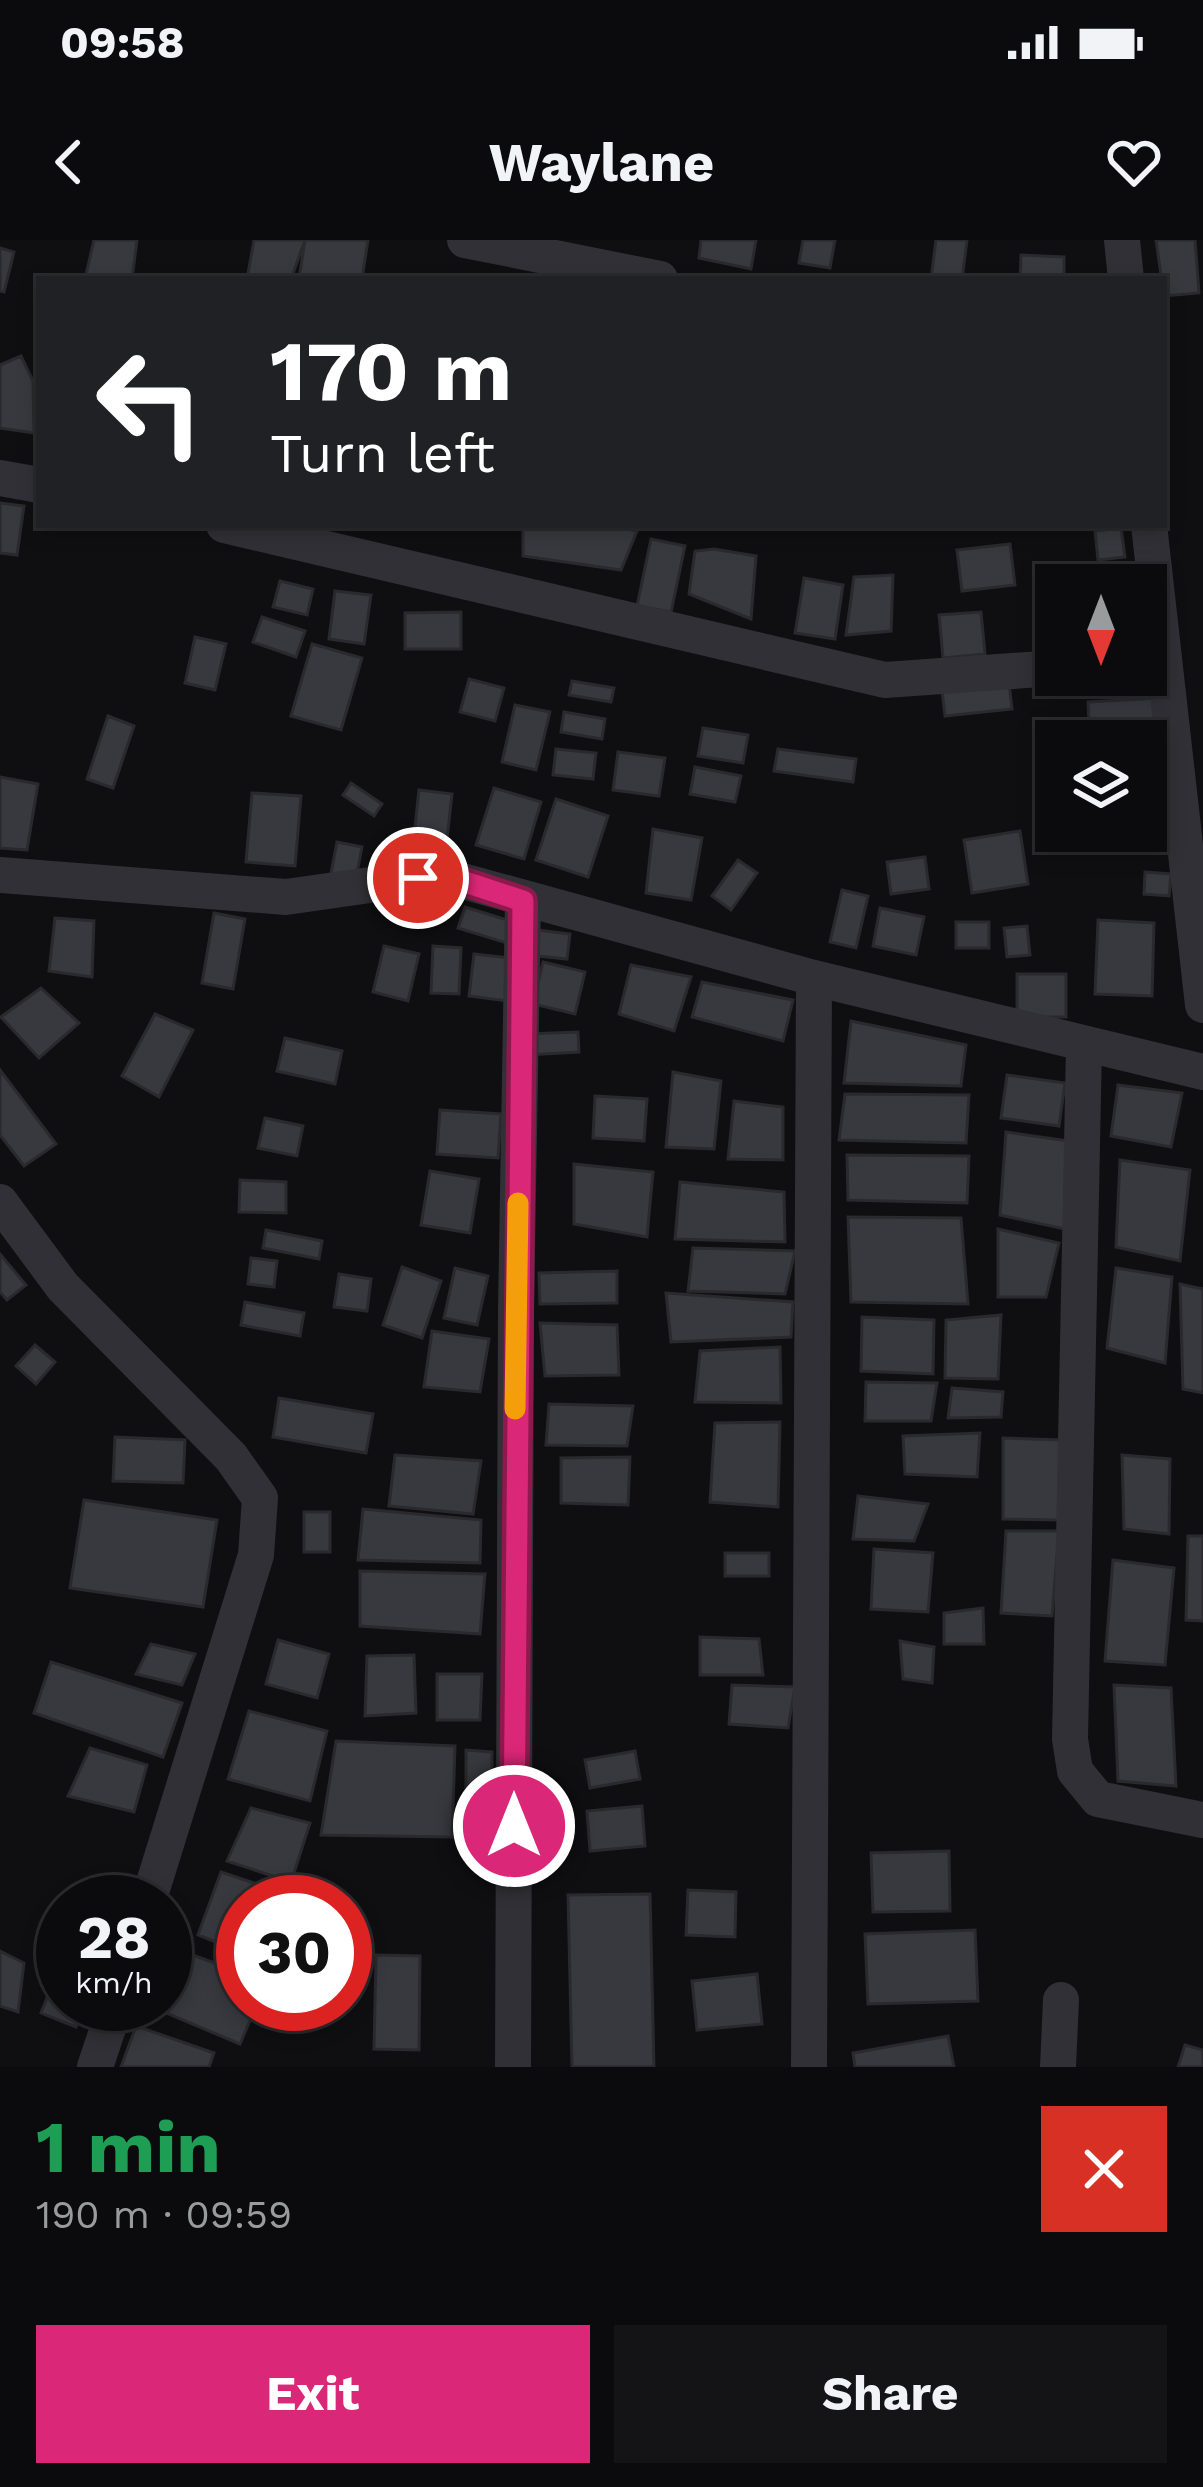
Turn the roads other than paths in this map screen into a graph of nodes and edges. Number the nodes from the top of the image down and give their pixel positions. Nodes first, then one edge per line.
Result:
1 (465, 240) edge
2 (1122, 240) edge
3 (645, 276) edge
4 (1126, 276) edge
5 (0, 478) edge
6 (36, 484) edge
7 (237, 528) edge
8 (1149, 528) edge
9 (1150, 564) edge
10 (1035, 669) edge
11 (1159, 696) edge
12 (0, 875) edge
13 (523, 901) junction
14 (814, 978) junction
15 (1203, 1005) edge
16 (1084, 1046) junction
17 (1203, 1072) edge
18 (0, 1202) edge
19 (1203, 1820) edge
20 (156, 1875) edge
21 (1061, 2000) dead end
22 (107, 2031) edge
23 (95, 2067) edge
24 (513, 2067) edge
25 (809, 2067) edge
26 (1058, 2067) edge

1 - 3 street
2 - 4 street
5 - 6 street
7 - 10 street
8 - 9 street
11 - 15 street
12 - 13 street
13 - 14 street
13 - 24 street
14 - 16 street
14 - 25 street
16 - 17 street
16 - 19 street
18 - 20 street
21 - 26 street
22 - 23 street

